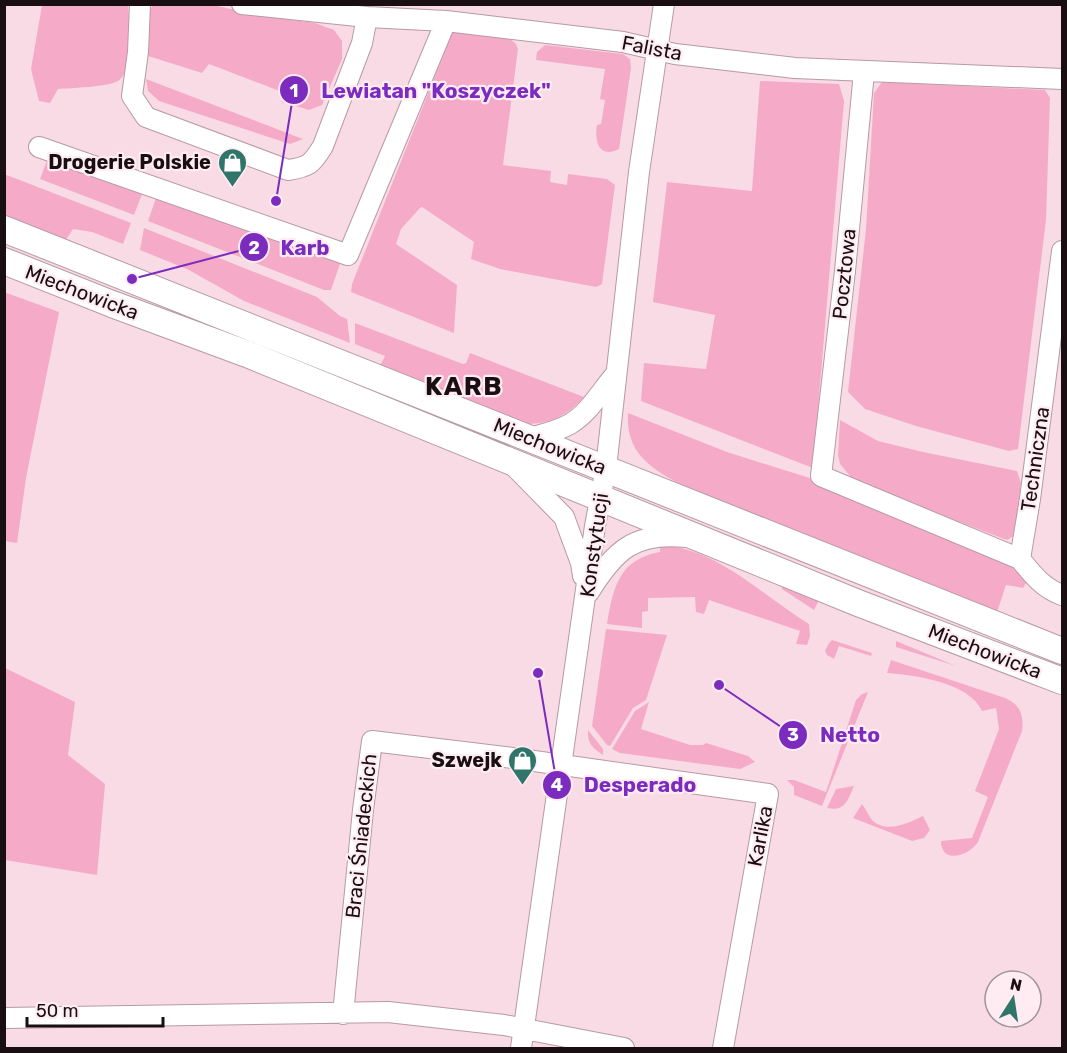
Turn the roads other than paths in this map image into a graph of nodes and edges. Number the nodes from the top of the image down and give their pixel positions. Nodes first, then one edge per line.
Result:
1 (140, 4) edge
2 (242, 4) edge
3 (664, 4) edge
4 (367, 17) junction
5 (446, 21) junction
6 (657, 49) junction
7 (864, 72) junction
8 (1062, 79) edge
9 (39, 147) dead end
10 (4, 229) edge
11 (1062, 251) edge
12 (4, 261) edge
13 (615, 375) junction
14 (530, 438) junction
15 (511, 462) junction
16 (606, 468) junction
17 (600, 498) junction
18 (704, 541) junction
19 (1020, 559) junction
20 (1062, 595) edge
21 (586, 597) junction
22 (1062, 651) edge
23 (1062, 681) edge
24 (561, 765) junction
25 (343, 1014) junction
26 (4, 1018) edge
27 (524, 1028) junction
28 (521, 1048) edge
29 (624, 1048) edge
30 (723, 1048) edge

1 - 4 street
2 - 4 street, Falista
3 - 6 street, Konstytucji
4 - 5 street, Falista
5 - 6 street, Falista
5 - 9 street
6 - 7 street, Falista
6 - 13 street, Konstytucji
7 - 8 street, Falista
7 - 19 street, Pocztowa
10 - 14 main road, Miechowicka
11 - 19 street, Techniczna
12 - 15 main road, Miechowicka
13 - 14 street
13 - 16 street, Konstytucji
14 - 16 main road, Miechowicka
15 - 17 main road, Miechowicka
15 - 21 street
16 - 17 street, Konstytucji
16 - 22 main road, Miechowicka
17 - 18 main road, Miechowicka
17 - 21 street, Konstytucji
18 - 21 street
18 - 23 main road, Miechowicka
19 - 20 street
21 - 24 street, Konstytucji
24 - 25 street, Braci Śniadeckich
24 - 27 street, Konstytucji
24 - 30 street, Karlika
25 - 26 street
25 - 27 street
27 - 28 street, Konstytucji
27 - 29 street

